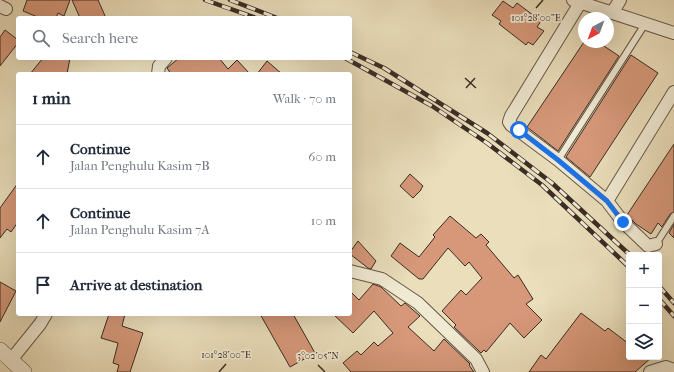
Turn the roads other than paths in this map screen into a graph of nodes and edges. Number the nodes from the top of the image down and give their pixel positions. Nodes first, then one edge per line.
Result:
1 (620, 0) edge
2 (576, 1) edge
3 (609, 12) edge
4 (613, 12) edge
5 (614, 14) edge
6 (645, 24) junction
7 (673, 32) edge
8 (164, 60) edge
9 (158, 72) edge
10 (674, 92) edge
11 (558, 160) junction
12 (607, 201) junction
13 (674, 216) edge
14 (656, 244) joint
15 (352, 272) edge
16 (45, 316) edge
17 (5, 355) edge
18 (674, 370) edge
19 (24, 372) edge
20 (483, 372) edge
21 (650, 372) edge

1 - 4 street
2 - 3 street
2 - 11 street
5 - 6 street
6 - 7 street
6 - 11 lane
8 - 9 street
10 - 12 street
11 - 12 street
12 - 14 street
13 - 14 lane
15 - 20 street
16 - 17 street
17 - 19 street
18 - 21 street

